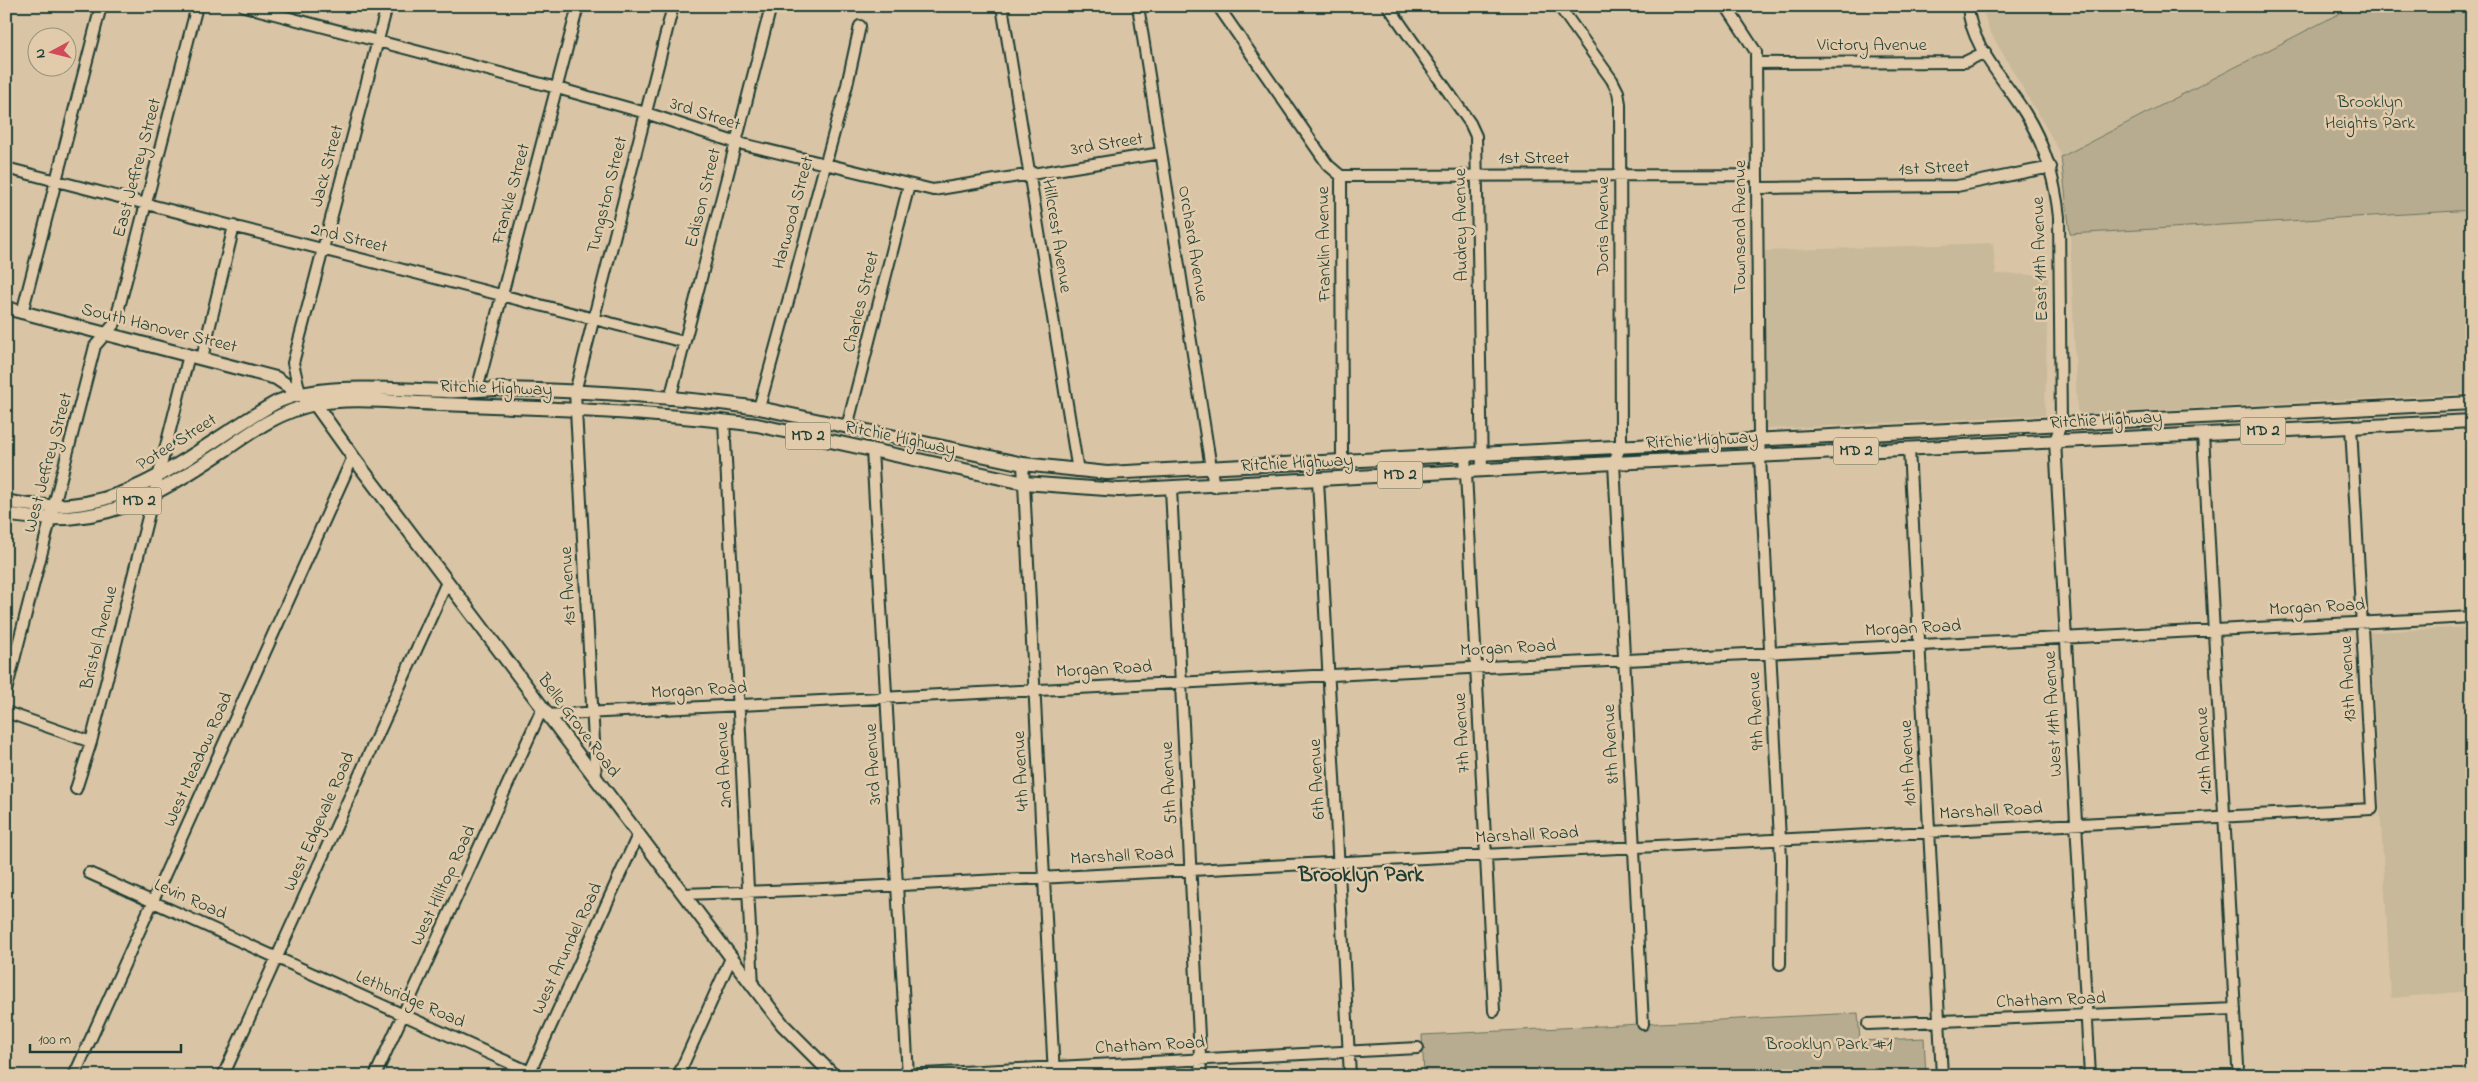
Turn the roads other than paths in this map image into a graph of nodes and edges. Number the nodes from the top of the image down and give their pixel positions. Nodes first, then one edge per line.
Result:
1 (101, 6) edge
2 (197, 6) edge
3 (244, 6) edge
4 (387, 6) edge
5 (578, 6) edge
6 (674, 6) edge
7 (771, 6) edge
8 (1002, 6) edge
9 (1138, 6) edge
10 (1218, 6) edge
11 (1388, 6) edge
12 (1560, 6) edge
13 (1726, 6) edge
14 (1968, 6) edge
15 (860, 26) dead end
16 (378, 41) junction
17 (1985, 52) junction
18 (1757, 63) junction
19 (557, 88) junction
20 (646, 113) junction
21 (734, 142) junction
22 (1161, 153) junction
23 (824, 163) junction
24 (2051, 167) junction
25 (6, 168) edge
26 (1030, 174) junction
27 (1478, 175) junction
28 (1620, 175) junction
29 (1757, 175) junction
30 (1341, 176) junction
31 (55, 180) junction
32 (909, 185) junction
33 (1757, 188) junction
34 (146, 203) junction
35 (234, 226) junction
36 (323, 249) junction
37 (502, 295) junction
38 (6, 308) edge
39 (22, 312) junction
40 (594, 319) junction
41 (105, 334) junction
42 (684, 342) junction
43 (196, 357) junction
44 (477, 390) junction
45 (575, 392) junction
46 (300, 393) junction
47 (670, 399) junction
48 (2472, 402) edge
49 (315, 404) junction
50 (759, 408) junction
51 (576, 410) junction
52 (282, 414) joint
53 (724, 421) junction
54 (2472, 421) edge
55 (2061, 424) junction
56 (847, 427) junction
57 (2351, 427) junction
58 (2203, 434) junction
59 (1759, 438) junction
60 (2055, 441) junction
61 (1621, 445) junction
62 (1909, 448) junction
63 (872, 450) junction
64 (1482, 453) junction
65 (1465, 454) junction
66 (1760, 456) junction
67 (353, 457) junction
68 (1342, 461) junction
69 (1614, 463) junction
70 (1023, 464) junction
71 (1211, 469) junction
72 (1078, 471) junction
73 (1482, 471) junction
74 (1466, 472) junction
75 (159, 476) junction
76 (1318, 480) junction
77 (1024, 483) junction
78 (1214, 487) junction
79 (1171, 489) junction
80 (154, 494) junction
81 (6, 501) edge
82 (52, 513) junction
83 (6, 514) edge
84 (447, 582) junction
85 (2472, 616) edge
86 (2362, 622) junction
87 (2214, 630) junction
88 (2066, 637) junction
89 (1919, 645) junction
90 (1770, 652) junction
91 (1624, 660) junction
92 (1476, 667) junction
93 (1329, 675) junction
94 (1181, 682) junction
95 (1034, 690) junction
96 (6, 691) edge
97 (886, 698) junction
98 (738, 705) junction
99 (6, 712) edge
100 (544, 712) junction
101 (592, 712) junction
102 (91, 742) junction
103 (596, 778) junction
104 (76, 789) dead end
105 (2372, 809) joint
106 (2224, 816) junction
107 (2076, 824) junction
108 (1929, 832) junction
109 (638, 835) junction
110 (1779, 840) junction
111 (1633, 847) junction
112 (1486, 855) junction
113 (1339, 862) junction
114 (1191, 870) junction
115 (89, 873) dead end
116 (1044, 878) junction
117 (897, 885) junction
118 (748, 891) junction
119 (683, 894) junction
120 (152, 901) junction
121 (277, 958) junction
122 (731, 958) junction
123 (1780, 964) dead end
124 (753, 986) junction
125 (2235, 1009) junction
126 (1494, 1011) dead end
127 (403, 1015) junction
128 (2087, 1015) junction
129 (1939, 1021) junction
130 (1643, 1024) dead end
131 (1868, 1024) dead end
132 (1418, 1048) dead end
133 (1349, 1052) junction
134 (1200, 1060) junction
135 (2238, 1066) dead end
136 (1054, 1071) edge
137 (529, 1074) edge
138 (908, 1075) edge
139 (74, 1076) edge
140 (223, 1076) edge
141 (375, 1076) edge
142 (678, 1076) edge
143 (834, 1076) edge
144 (884, 1076) edge
145 (1201, 1076) edge
146 (1350, 1076) edge
147 (1942, 1076) edge
148 (2090, 1076) edge

1 - 31 street
2 - 34 street, East Jeffrey Street
3 - 16 street, 3rd Street
4 - 16 street, Jack Street
5 - 19 street, Frankle Street
6 - 20 street, Tungston Street
7 - 21 street, Edison Street
8 - 26 street, Hillcrest Avenue
9 - 22 street, Orchard Avenue
10 - 30 street, Franklin Avenue
11 - 27 street, Audrey Avenue
12 - 28 street, Doris Avenue
13 - 18 street, Townsend Avenue
14 - 17 street, East 11th Avenue
15 - 23 street, Harwood Street
16 - 19 street, 3rd Street
16 - 36 street, Jack Street
17 - 18 street, Victory Avenue
17 - 24 street, East 11th Avenue
18 - 29 street, Townsend Avenue
19 - 20 street, 3rd Street
19 - 37 street, Frankle Street
20 - 21 street, 3rd Street
20 - 40 street, Tungston Street
21 - 23 street, 3rd Street
21 - 42 street, Edison Street
22 - 26 street, 3rd Street
22 - 71 street, Orchard Avenue
23 - 32 street, 3rd Street
23 - 50 street, Harwood Street
24 - 33 street, 1st Street
24 - 55 street, East 11th Avenue
25 - 31 street, 2nd Street
26 - 32 street, 3rd Street
26 - 72 street, Hillcrest Avenue
27 - 28 street, 1st Street
27 - 30 street, 1st Street
27 - 64 street, Audrey Avenue
28 - 29 street, 1st Street
28 - 61 street, Doris Avenue
29 - 33 street, Townsend Avenue
30 - 68 street, Franklin Avenue
31 - 34 street, 2nd Street
31 - 39 street
32 - 56 street, Charles Street
33 - 59 street, Townsend Avenue
34 - 35 street, 2nd Street
34 - 41 street, East Jeffrey Street
35 - 36 street, 2nd Street
35 - 43 street, Bristol Avenue
36 - 37 street, 2nd Street
36 - 46 street, Jack Street
37 - 40 street, 2nd Street
37 - 44 street, Frankle Street
38 - 39 main road, South Hanover Street
39 - 41 main road, South Hanover Street
40 - 42 street, 2nd Street
40 - 45 street, Tungston Street
41 - 43 main road, South Hanover Street
41 - 82 street, West Jeffrey Street
42 - 47 street, Edison Street
43 - 46 main road, South Hanover Street
43 - 75 street, Bristol Avenue
44 - 45 main road, Ritchie Highway / MD 2
44 - 46 main road, Ritchie Highway / MD 2
45 - 47 main road, Ritchie Highway / MD 2
45 - 51 street, 1st Avenue
46 - 49 main road, Belle Grove Road
46 - 75 main road, Potee Street / MD 2
47 - 50 main road, Ritchie Highway / MD 2
48 - 55 main road, Ritchie Highway / MD 2
49 - 51 main road, Ritchie Highway / MD 2
49 - 52 main road, Ritchie Highway / MD 2
49 - 67 main road, Belle Grove Road
50 - 56 main road, Ritchie Highway / MD 2
51 - 53 main road, Ritchie Highway / MD 2
51 - 101 street, 1st Avenue
52 - 80 main road, Potee Street / MD 2
53 - 63 main road, Ritchie Highway / MD 2
53 - 98 street, 2nd Avenue
54 - 57 main road, Ritchie Highway / MD 2
55 - 59 main road, Ritchie Highway / MD 2
55 - 60 street, East 11th Avenue
56 - 70 main road, Ritchie Highway / MD 2
57 - 58 main road, Ritchie Highway / MD 2
57 - 86 street, 13th Avenue
58 - 60 main road, Ritchie Highway / MD 2
58 - 87 street, 12th Avenue
59 - 61 main road, Ritchie Highway / MD 2
59 - 66 street, Townsend Avenue
60 - 62 main road, Ritchie Highway / MD 2
60 - 88 street, West 11th Avenue
61 - 64 main road, Ritchie Highway / MD 2
61 - 69 street, Doris Avenue
62 - 66 main road, Ritchie Highway / MD 2
62 - 89 street, 10th Avenue
63 - 77 main road, Ritchie Highway / MD 2
63 - 97 street, 3rd Avenue
64 - 65 main road, Ritchie Highway / MD 2
64 - 73 street, Audrey Avenue
65 - 68 main road, Ritchie Highway / MD 2
65 - 74 street, 7th Avenue
66 - 69 main road, Ritchie Highway / MD 2
66 - 90 street, 9th Avenue
67 - 84 main road, Belle Grove Road
67 - 120 street, West Meadow Road
68 - 71 main road, Ritchie Highway / MD 2
69 - 73 main road, Ritchie Highway / MD 2
69 - 91 street, 8th Avenue
70 - 72 main road, Ritchie Highway / MD 2
70 - 77 street, 4th Avenue
71 - 72 main road, Ritchie Highway / MD 2
71 - 78 street, Orchard Avenue
73 - 74 main road, Ritchie Highway / MD 2
74 - 76 main road, Ritchie Highway / MD 2
74 - 92 street, 7th Avenue
75 - 80 street, Bristol Avenue
75 - 82 main road, Potee Street / MD 2
76 - 78 main road, Ritchie Highway / MD 2
76 - 93 street, 6th Avenue
77 - 79 main road, Ritchie Highway / MD 2
77 - 95 street, 4th Avenue
78 - 79 main road, Ritchie Highway / MD 2
79 - 94 street, 5th Avenue
80 - 82 main road, Potee Street / MD 2
80 - 102 street, Bristol Avenue
81 - 82 main road, Potee Street / MD 2
82 - 83 main road, Potee Street / MD 2
82 - 96 street, West Jeffrey Street
84 - 100 main road, Belle Grove Road
84 - 121 street, West Edgevale Road
85 - 86 street, Morgan Road
86 - 87 street, Morgan Road
86 - 105 street, 13th Avenue
87 - 88 street, Morgan Road
87 - 106 street, 12th Avenue
88 - 89 street, Morgan Road
88 - 107 street, West 11th Avenue
89 - 90 street, Morgan Road
89 - 108 street, 10th Avenue
90 - 91 street, Morgan Road
90 - 110 street, 9th Avenue
91 - 92 street, Morgan Road
91 - 111 street, 8th Avenue
92 - 93 street, Morgan Road
92 - 112 street, 7th Avenue
93 - 94 street, Morgan Road
93 - 113 street, 6th Avenue
94 - 95 street, Morgan Road
94 - 114 street, 5th Avenue
95 - 97 street, Morgan Road
95 - 116 street, 4th Avenue
97 - 98 street, Morgan Road
97 - 117 street, 3rd Avenue
98 - 101 street, Morgan Road
98 - 118 street, 2nd Avenue
99 - 102 street
100 - 101 street, Morgan Road
100 - 103 main road, Belle Grove Road
100 - 127 street, West Hilltop Road
101 - 103 street, 1st Avenue
102 - 104 street, Bristol Avenue
103 - 109 main road, Belle Grove Road
105 - 106 street, Marshall Road
106 - 107 street, Marshall Road
106 - 125 street, 12th Avenue
107 - 108 street, Marshall Road
107 - 128 street, West 11th Avenue
108 - 110 street, Marshall Road
108 - 129 street, 10th Avenue
109 - 119 main road, Belle Grove Road
109 - 137 street, West Arundel Road
110 - 111 street, Marshall Road
110 - 123 street, 9th Avenue
111 - 112 street, Marshall Road
111 - 130 street, 8th Avenue
112 - 113 street, Marshall Road
112 - 126 street, 7th Avenue
113 - 114 street, Marshall Road
113 - 133 street, 6th Avenue
114 - 116 street, Marshall Road
114 - 134 street, 5th Avenue
115 - 120 street, Levin Road
116 - 117 street, Marshall Road
116 - 136 street, 4th Avenue
117 - 118 street, Marshall Road
117 - 138 street, 3rd Avenue
118 - 119 street, Marshall Road
118 - 124 street, 2nd Avenue
119 - 122 main road, Belle Grove Road
120 - 121 street, Levin Road
120 - 139 street, West Meadow Road
121 - 127 street, Lethbridge Road
121 - 140 street, West Edgevale Road
122 - 124 main road, Belle Grove Road
122 - 142 street
124 - 143 main road, Belle Grove Road
125 - 128 street, Chatham Road
125 - 135 street, 12th Avenue
127 - 137 street, Lethbridge Road
127 - 141 street, West Hilltop Road
128 - 129 street, Chatham Road
128 - 148 street, West 11th Avenue
129 - 131 street, Chatham Road
129 - 147 street, 10th Avenue
132 - 133 street, Chatham Road
133 - 134 street, Chatham Road
133 - 146 street, 6th Avenue
134 - 136 street, Chatham Road
134 - 145 street, 5th Avenue
136 - 138 street, Chatham Road
138 - 144 street, Chatham Road

